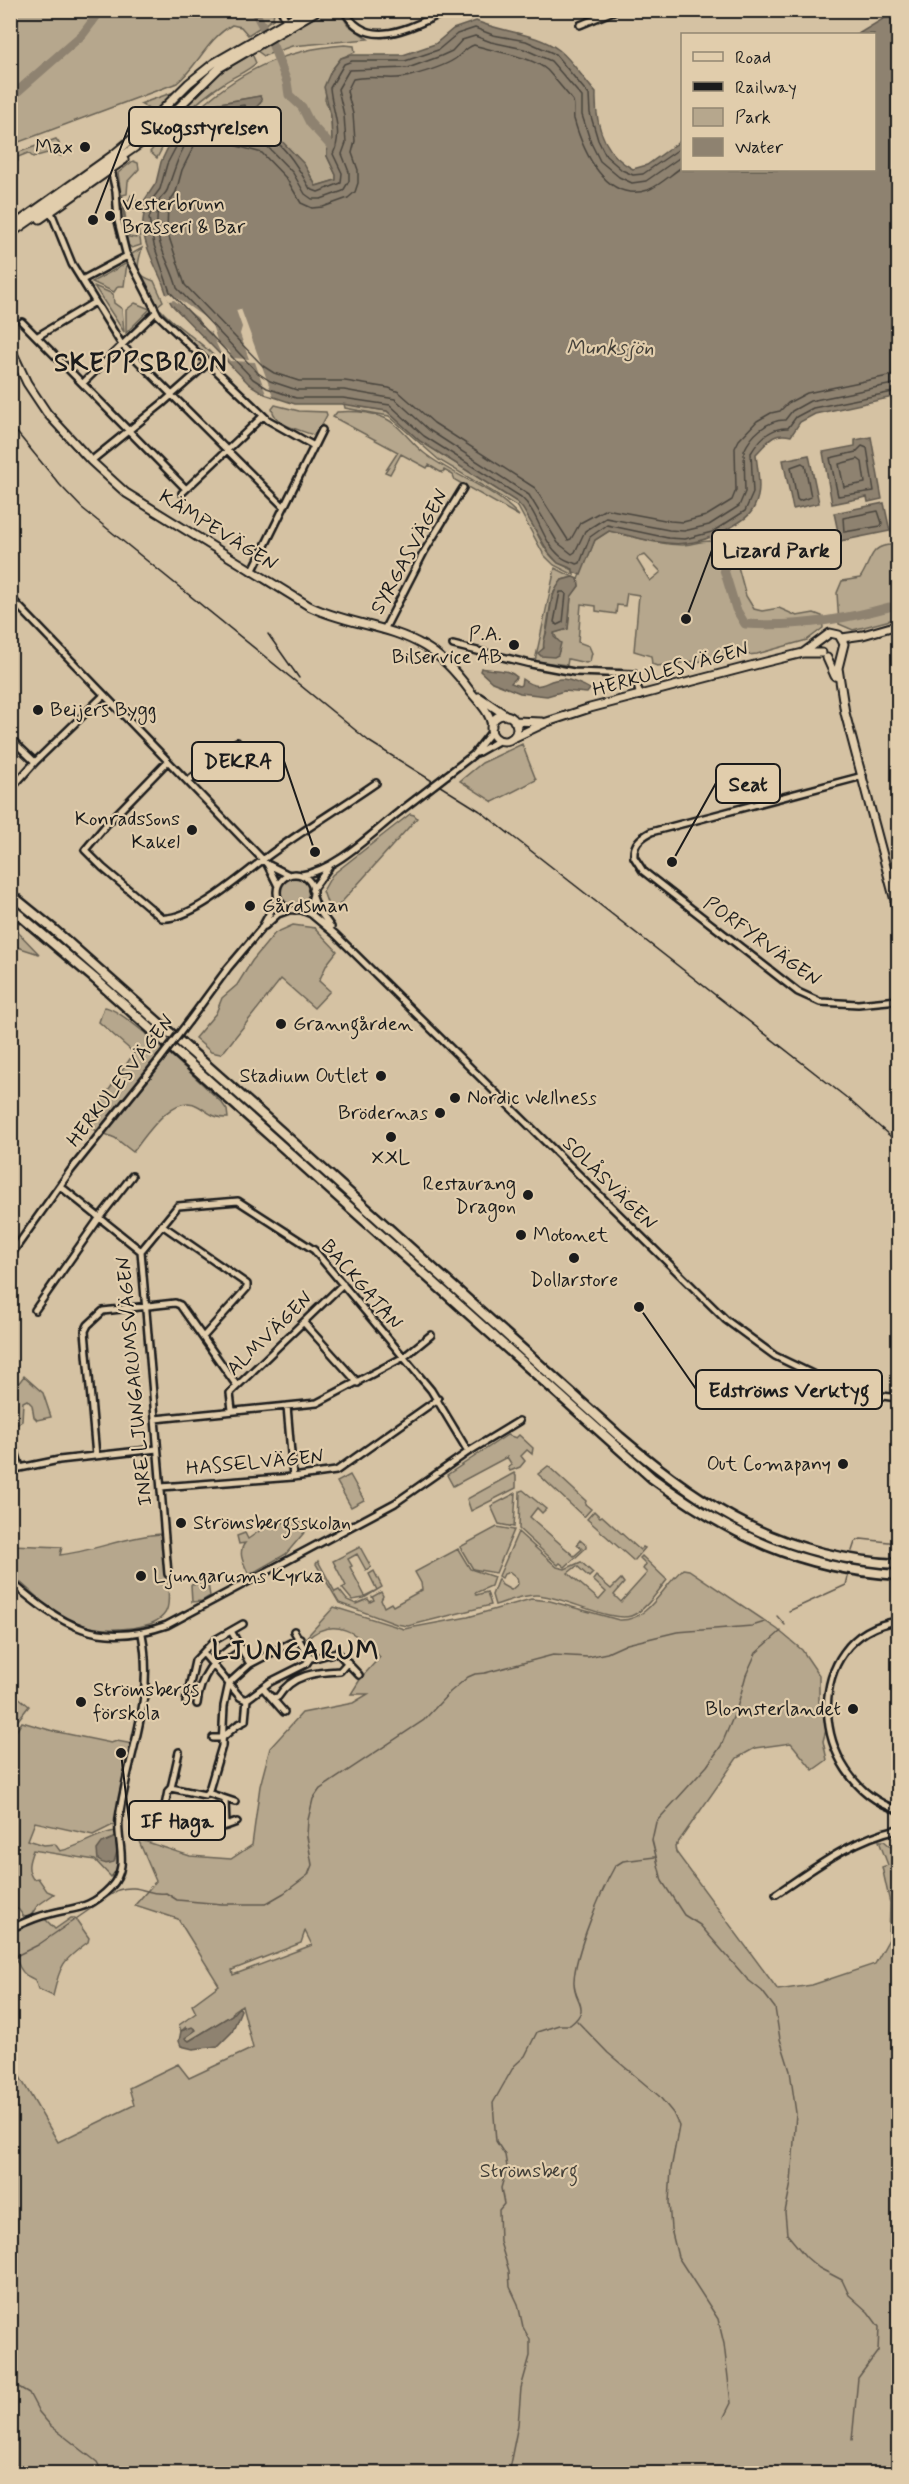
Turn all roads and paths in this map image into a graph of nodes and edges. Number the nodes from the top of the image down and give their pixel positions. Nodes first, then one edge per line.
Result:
1 (281, 10) edge
2 (306, 10) edge
3 (318, 10) edge
4 (344, 10) edge
5 (450, 10) edge
6 (616, 10) edge
7 (287, 24) junction
8 (580, 25) dead end
9 (260, 40) junction
10 (144, 141) junction
11 (111, 170) junction
12 (51, 212) junction
13 (10, 228) edge
14 (10, 234) edge
15 (10, 239) edge
16 (127, 256) junction
17 (82, 280) junction
18 (95, 302) junction
19 (156, 312) junction
20 (22, 322) dead end
21 (38, 336) junction
22 (122, 345) junction
23 (10, 347) edge
24 (207, 364) junction
25 (83, 383) junction
26 (172, 396) junction
27 (263, 416) junction
28 (129, 430) junction
29 (322, 430) dead end
30 (314, 446) junction
31 (227, 451) junction
32 (91, 461) junction
33 (463, 488) dead end
34 (284, 507) junction
35 (252, 572) junction
36 (10, 597) edge
37 (898, 625) edge
38 (384, 630) junction
39 (863, 635) junction
40 (842, 638) junction
41 (819, 642) junction
42 (453, 645) dead end
43 (844, 648) junction
44 (803, 653) junction
45 (825, 656) junction
46 (840, 656) junction
47 (460, 678) junction
48 (104, 695) junction
49 (640, 696) junction
50 (843, 701) junction
51 (511, 718) junction
52 (547, 722) junction
53 (492, 728) junction
54 (10, 738) edge
55 (513, 738) junction
56 (500, 740) junction
57 (237, 742) dead end
58 (472, 755) junction
59 (168, 761) junction
60 (35, 762) junction
61 (863, 776) junction
62 (188, 781) junction
63 (376, 783) dead end
64 (10, 790) edge
65 (265, 862) junction
66 (332, 863) junction
67 (898, 871) edge
68 (888, 874) junction
69 (289, 875) junction
70 (301, 875) junction
71 (278, 886) junction
72 (312, 893) junction
73 (10, 894) edge
74 (278, 898) junction
75 (10, 908) edge
76 (290, 909) junction
77 (299, 909) junction
78 (898, 912) edge
79 (261, 929) junction
80 (335, 934) junction
81 (898, 1000) edge
82 (132, 1176) dead end
83 (60, 1186) junction
84 (100, 1217) junction
85 (162, 1225) junction
86 (141, 1251) junction
87 (10, 1256) edge
88 (343, 1284) junction
89 (146, 1306) junction
90 (35, 1310) dead end
91 (304, 1323) junction
92 (431, 1335) dead end
93 (203, 1337) junction
94 (404, 1358) junction
95 (358, 1383) junction
96 (237, 1386) junction
97 (898, 1398) edge
98 (438, 1399) junction
99 (287, 1406) junction
100 (232, 1410) junction
101 (155, 1419) junction
102 (519, 1421) dead end
103 (10, 1436) edge
104 (466, 1448) dead end
105 (157, 1449) junction
106 (96, 1456) junction
107 (20, 1467) junction
108 (10, 1470) edge
109 (293, 1477) junction
110 (161, 1487) junction
111 (898, 1564) edge
112 (868, 1573) junction
113 (168, 1574) dead end
114 (898, 1575) edge
115 (10, 1581) edge
116 (898, 1581) edge
117 (898, 1621) edge
118 (243, 1624) dead end
119 (231, 1631) junction
120 (294, 1631) dead end
121 (142, 1634) junction
122 (300, 1638) junction
123 (238, 1644) junction
124 (203, 1653) junction
125 (311, 1658) junction
126 (348, 1662) junction
127 (213, 1664) junction
128 (250, 1664) junction
129 (306, 1664) junction
130 (309, 1674) junction
131 (359, 1675) dead end
132 (229, 1683) junction
133 (263, 1688) junction
134 (272, 1698) junction
135 (248, 1699) junction
136 (186, 1702) dead end
137 (197, 1704) dead end
138 (284, 1712) dead end
139 (213, 1738) dead end
140 (222, 1738) junction
141 (179, 1752) dead end
142 (171, 1788) junction
143 (208, 1793) junction
144 (225, 1799) junction
145 (236, 1802) dead end
146 (898, 1810) edge
147 (237, 1822) dead end
148 (226, 1826) junction
149 (898, 1829) edge
150 (776, 1894) dead end
151 (10, 1929) edge

1 - 7 street
2 - 7 main road
3 - 7 main road
4 - 5 street
6 - 8 street
7 - 9 main road
9 - 10 main road
9 - 13 main road
10 - 11 main road
10 - 14 main road
11 - 12 main road
11 - 16 street
12 - 15 main road
12 - 17 street
16 - 17 street
16 - 19 street
17 - 18 street
18 - 21 street
18 - 22 street
19 - 22 street
19 - 24 street
20 - 21 street
21 - 25 street
22 - 25 street
22 - 26 street
23 - 32 main road, KÄMPEVÄGEN
24 - 26 street
24 - 27 street
25 - 28 street
26 - 28 street
26 - 31 street
27 - 30 street
27 - 31 street
28 - 31 street
28 - 32 street
29 - 30 street
30 - 34 street
31 - 34 street
32 - 35 main road, KÄMPEVÄGEN
33 - 38 street, SYRGASVÄGEN
34 - 35 street
35 - 38 main road, KÄMPEVÄGEN
36 - 48 street
37 - 39 main road
38 - 47 main road, KÄMPEVÄGEN
39 - 40 main road
39 - 43 main road
40 - 41 main road
40 - 43 main road
41 - 44 main road, HERKULESVÄGEN
41 - 45 main road
42 - 49 street
43 - 46 main road
44 - 45 main road, HERKULESVÄGEN
44 - 49 main road, HERKULESVÄGEN
45 - 46 main road
45 - 50 main road
46 - 50 main road
47 - 51 main road, KÄMPEVÄGEN
47 - 53 main road, KÄMPEVÄGEN
48 - 59 street
48 - 60 street
49 - 52 main road, HERKULESVÄGEN
50 - 61 main road
51 - 52 main road, HERKULESVÄGEN
51 - 53 main road
51 - 55 main road
52 - 55 main road, HERKULESVÄGEN
53 - 56 main road
53 - 58 street
54 - 60 street
55 - 56 main road
56 - 58 street
57 - 62 street
58 - 66 street, bridge
59 - 62 street
59 - 65 street
60 - 64 street
61 - 68 main road
61 - 81 street, PORFYRVÄGEN
62 - 65 street
63 - 65 street
65 - 69 street
65 - 71 street
66 - 70 street
66 - 72 street
67 - 68 street
68 - 78 main road
69 - 70 street
69 - 71 street
70 - 72 street
71 - 74 street
72 - 77 street
72 - 80 street, SOLÅSVÄGEN
73 - 111 highway
74 - 76 street
74 - 79 street, HERKULESVÄGEN
75 - 112 highway
76 - 77 street
76 - 79 street, HERKULESVÄGEN
77 - 80 street, SOLÅSVÄGEN
79 - 83 street, HERKULESVÄGEN, bridge
80 - 97 street, SOLÅSVÄGEN
82 - 84 street
83 - 84 street, INRE LJUNGARUMSVÄGEN
83 - 87 street, HERKULESVÄGEN
84 - 86 street, INRE LJUNGARUMSVÄGEN
84 - 90 street
85 - 86 street, BACKGATAN
85 - 88 street, BACKGATAN
85 - 93 street
86 - 89 street, INRE LJUNGARUMSVÄGEN
88 - 91 street, ALMVÄGEN
88 - 94 street, BACKGATAN
89 - 93 street
89 - 101 street, INRE LJUNGARUMSVÄGEN
89 - 106 street
91 - 95 street
91 - 96 street, ALMVÄGEN
92 - 94 street
93 - 96 street
94 - 95 street
94 - 98 street, BACKGATAN
95 - 99 street
96 - 100 street, ALMVÄGEN
98 - 104 street, BACKGATAN
98 - 109 street, HASSELVÄGEN
99 - 100 street
99 - 109 street
100 - 101 street
101 - 105 street, INRE LJUNGARUMSVÄGEN
102 - 121 street
103 - 107 street
105 - 106 street
105 - 110 street, INRE LJUNGARUMSVÄGEN
106 - 107 street
107 - 108 street
109 - 110 street, HASSELVÄGEN
110 - 113 street, INRE LJUNGARUMSVÄGEN
112 - 114 highway
112 - 116 highway
115 - 121 street
117 - 146 street
118 - 119 street
119 - 123 street
119 - 124 street
120 - 122 street
121 - 151 street
122 - 125 street
122 - 128 street
123 - 127 street
123 - 128 street
124 - 127 street
124 - 136 street
125 - 126 street
125 - 129 street
126 - 130 street
126 - 131 street
127 - 132 street
127 - 137 street
128 - 132 street
129 - 130 street
129 - 133 street
130 - 134 street
132 - 135 street
132 - 140 street
133 - 134 street
133 - 135 street
134 - 138 street
135 - 140 street
139 - 140 street
140 - 143 street
141 - 142 street
142 - 143 street
142 - 148 street
143 - 144 street
144 - 145 street
144 - 148 street
147 - 148 street
149 - 150 street

